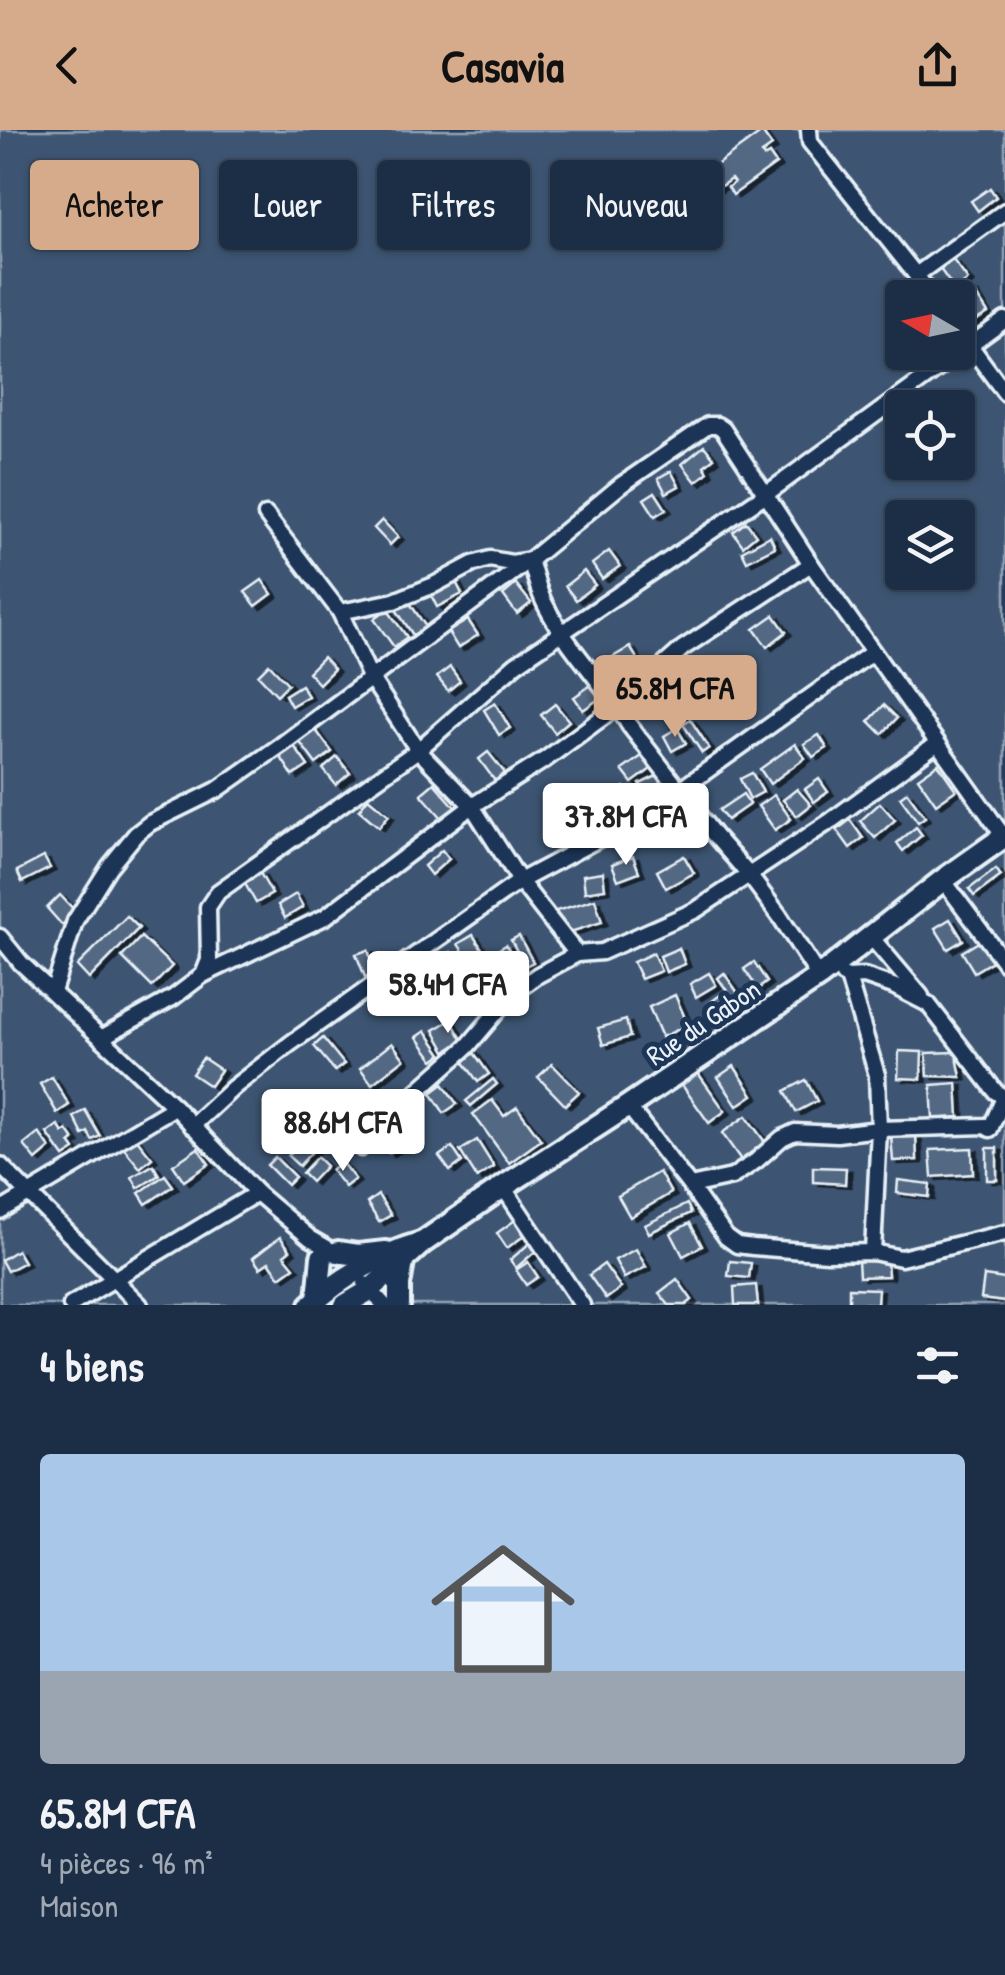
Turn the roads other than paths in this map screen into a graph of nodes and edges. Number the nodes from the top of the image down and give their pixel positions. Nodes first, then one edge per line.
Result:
1 (809, 130) edge
2 (1005, 211) edge
3 (916, 274) junction
4 (920, 280) edge
5 (1005, 320) edge
6 (975, 343) edge
7 (975, 352) edge
8 (938, 370) edge
9 (1005, 393) edge
10 (766, 494) junction
11 (266, 515) dead end
12 (530, 560) junction
13 (811, 564) junction
14 (340, 612) junction
15 (562, 633) junction
16 (873, 652) junction
17 (370, 677) junction
18 (618, 706) junction
19 (936, 744) junction
20 (418, 750) junction
21 (680, 790) junction
22 (472, 806) junction
23 (1004, 837) edge
24 (750, 875) junction
25 (944, 880) junction
26 (520, 881) junction
27 (0, 937) edge
28 (871, 937) junction
29 (577, 954) junction
30 (1005, 963) edge
31 (832, 974) junction
32 (202, 975) junction
33 (53, 992) junction
34 (928, 1004) junction
35 (101, 1038) junction
36 (1004, 1098) edge
37 (628, 1106) junction
38 (174, 1107) junction
39 (192, 1126) junction
40 (879, 1129) junction
41 (361, 1148) dead end
42 (0, 1165) edge
43 (503, 1186) junction
44 (690, 1186) junction
45 (257, 1192) junction
46 (28, 1193) junction
47 (0, 1211) edge
48 (1005, 1234) edge
49 (872, 1252) junction
50 (330, 1255) junction
51 (398, 1257) junction
52 (112, 1280) junction
53 (357, 1295) edge
54 (314, 1302) edge
55 (71, 1305) edge
56 (140, 1305) edge
57 (399, 1305) edge
58 (582, 1305) edge

1 - 3 street
2 - 3 street
3 - 4 street
5 - 6 street
7 - 9 street
8 - 10 street
10 - 12 street
10 - 13 street
10 - 15 street
11 - 14 street
12 - 14 street
12 - 15 street
12 - 17 street
13 - 16 street
13 - 18 street
14 - 17 street
15 - 18 street
15 - 20 street
16 - 19 street
16 - 21 street
17 - 20 street
17 - 33 street
18 - 21 street
18 - 22 street
19 - 23 street
19 - 24 street
20 - 22 street
20 - 32 street
21 - 24 street
21 - 26 street
22 - 26 street
22 - 32 street
23 - 25 highway, Rue du Gabon
24 - 29 street
24 - 31 street
25 - 28 highway, Rue du Gabon
25 - 30 street
26 - 29 street
26 - 39 street
27 - 33 street
28 - 31 highway, Rue du Gabon
28 - 34 street
29 - 41 street
31 - 34 street
31 - 37 highway, Rue du Gabon
31 - 40 street
32 - 35 street
33 - 35 street
34 - 36 street
35 - 38 street
36 - 40 street
37 - 43 highway, Rue du Gabon
37 - 44 street
38 - 39 street
38 - 46 street
39 - 45 street
40 - 44 street
40 - 49 street
42 - 46 street
43 - 51 highway, Rue du Gabon
43 - 58 street
44 - 49 street
45 - 50 street
45 - 52 street
46 - 47 street
46 - 52 street
48 - 49 street
50 - 51 highway
50 - 53 street
50 - 54 highway
51 - 53 highway, Rue du Gabon
51 - 57 highway
52 - 55 street
52 - 56 street
53 - 54 highway, Rue du Gabon

